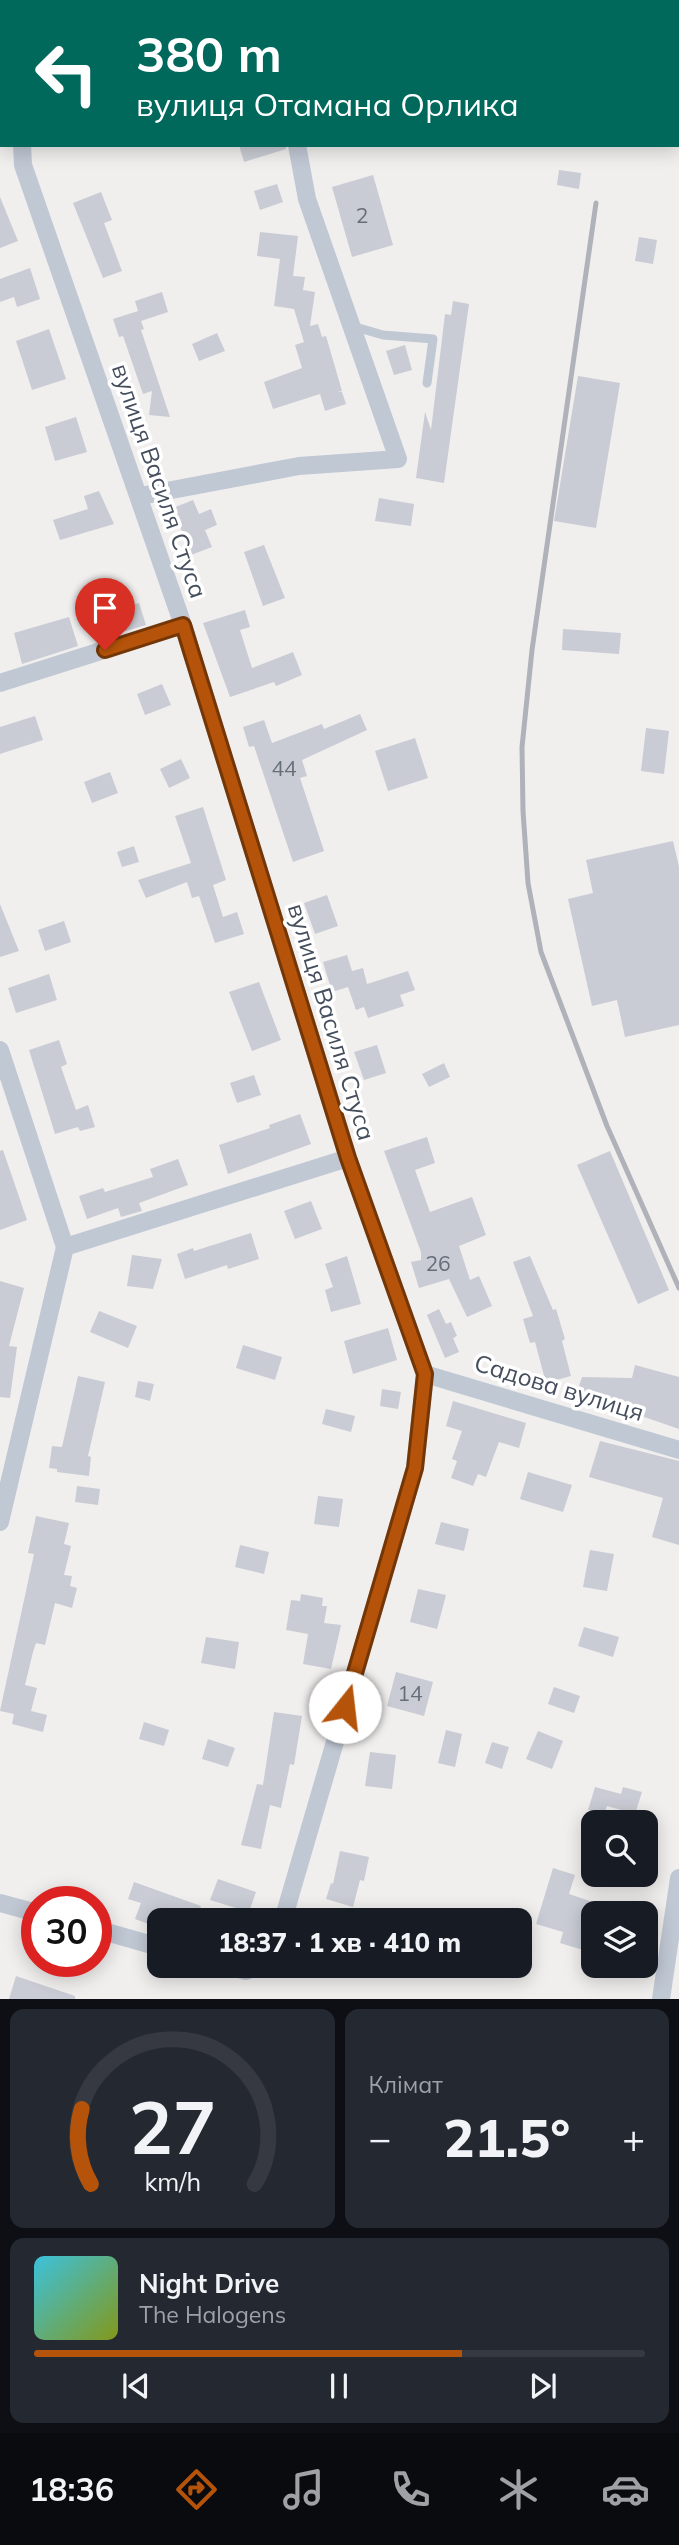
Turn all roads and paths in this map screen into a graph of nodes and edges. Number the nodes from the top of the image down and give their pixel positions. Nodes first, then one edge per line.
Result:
1 (22, 147) edge
2 (297, 147) edge
3 (352, 326) junction
4 (428, 383) dead end
5 (140, 496) junction
6 (183, 625) junction
7 (0, 683) edge
8 (0, 1050) edge
9 (348, 1158) junction
10 (65, 1247) junction
11 (425, 1374) junction
12 (679, 1450) edge
13 (0, 1522) edge
14 (679, 1878) edge
15 (0, 1903) edge
16 (287, 1908) edge
17 (21, 1909) edge
18 (112, 1934) edge
19 (147, 1944) edge
20 (661, 1999) edge

1 - 5 street, вулиця Василя Стуса
2 - 3 street
3 - 4 lane
3 - 5 street
5 - 6 street, вулиця Василя Стуса
6 - 7 street
6 - 9 street, вулиця Василя Стуса
8 - 10 street
9 - 10 street
9 - 11 street, вулиця Василя Стуса
10 - 13 street
11 - 12 street, Садова вулиця
11 - 16 street, вулиця Василя Стуса
14 - 20 street
15 - 17 street
18 - 19 street

